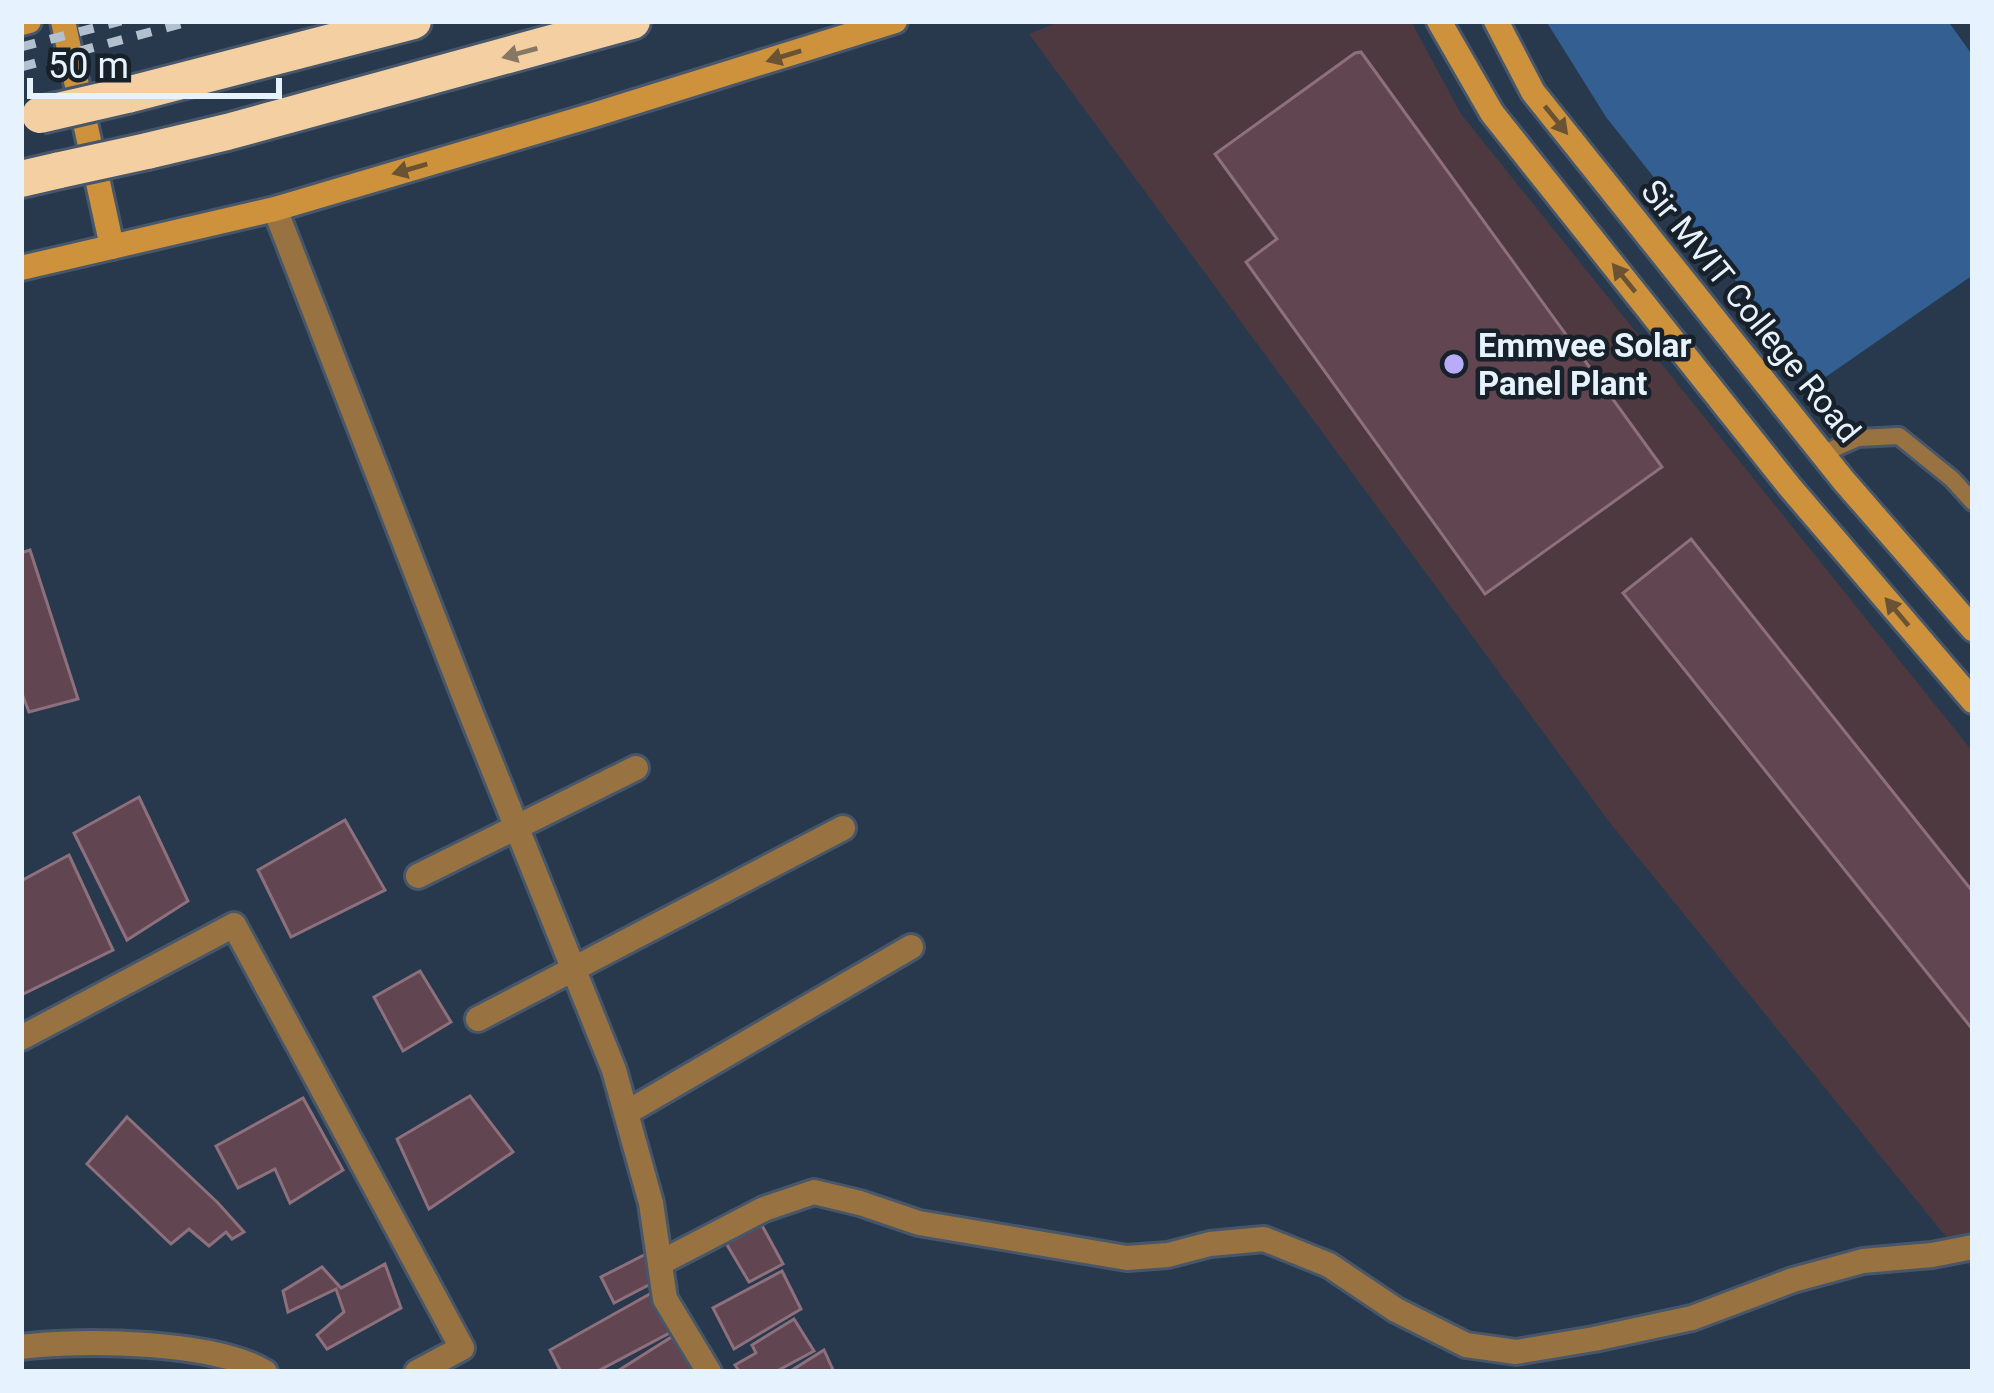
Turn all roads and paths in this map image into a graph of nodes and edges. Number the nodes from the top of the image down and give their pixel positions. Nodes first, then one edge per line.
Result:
1 (63, 21) edge
2 (413, 21) edge
3 (632, 21) edge
4 (895, 21) edge
5 (1439, 21) edge
6 (1496, 21) edge
7 (30, 118) edge
8 (21, 179) edge
9 (275, 209) junction
10 (112, 247) junction
11 (21, 268) edge
12 (1822, 454) junction
13 (1973, 502) edge
14 (1973, 629) edge
15 (1973, 701) edge
16 (636, 768) dead end
17 (843, 828) dead end
18 (517, 829) junction
19 (418, 876) dead end
20 (911, 947) dead end
21 (573, 970) junction
22 (478, 1019) dead end
23 (21, 1038) edge
24 (626, 1113) junction
25 (1973, 1247) edge
26 (660, 1263) junction
27 (21, 1348) edge
28 (265, 1372) edge
29 (417, 1372) edge
30 (709, 1372) edge

1 - 10 main road
2 - 7 highway, bridge
3 -> 8 highway, bridge
4 -> 9 main road
15 -> 5 main road
6 -> 12 main road, Sir MVIT College Road
9 - 10 main road
9 - 18 street
10 - 11 main road
12 - 13 lane
12 - 14 main road, Sir MVIT College Road
16 - 18 street
17 - 21 street
18 - 19 street
18 - 21 street
20 - 24 street
21 - 22 street
21 - 24 street
23 - 29 street
24 - 26 street
25 - 26 street
26 - 30 street
27 - 28 street

